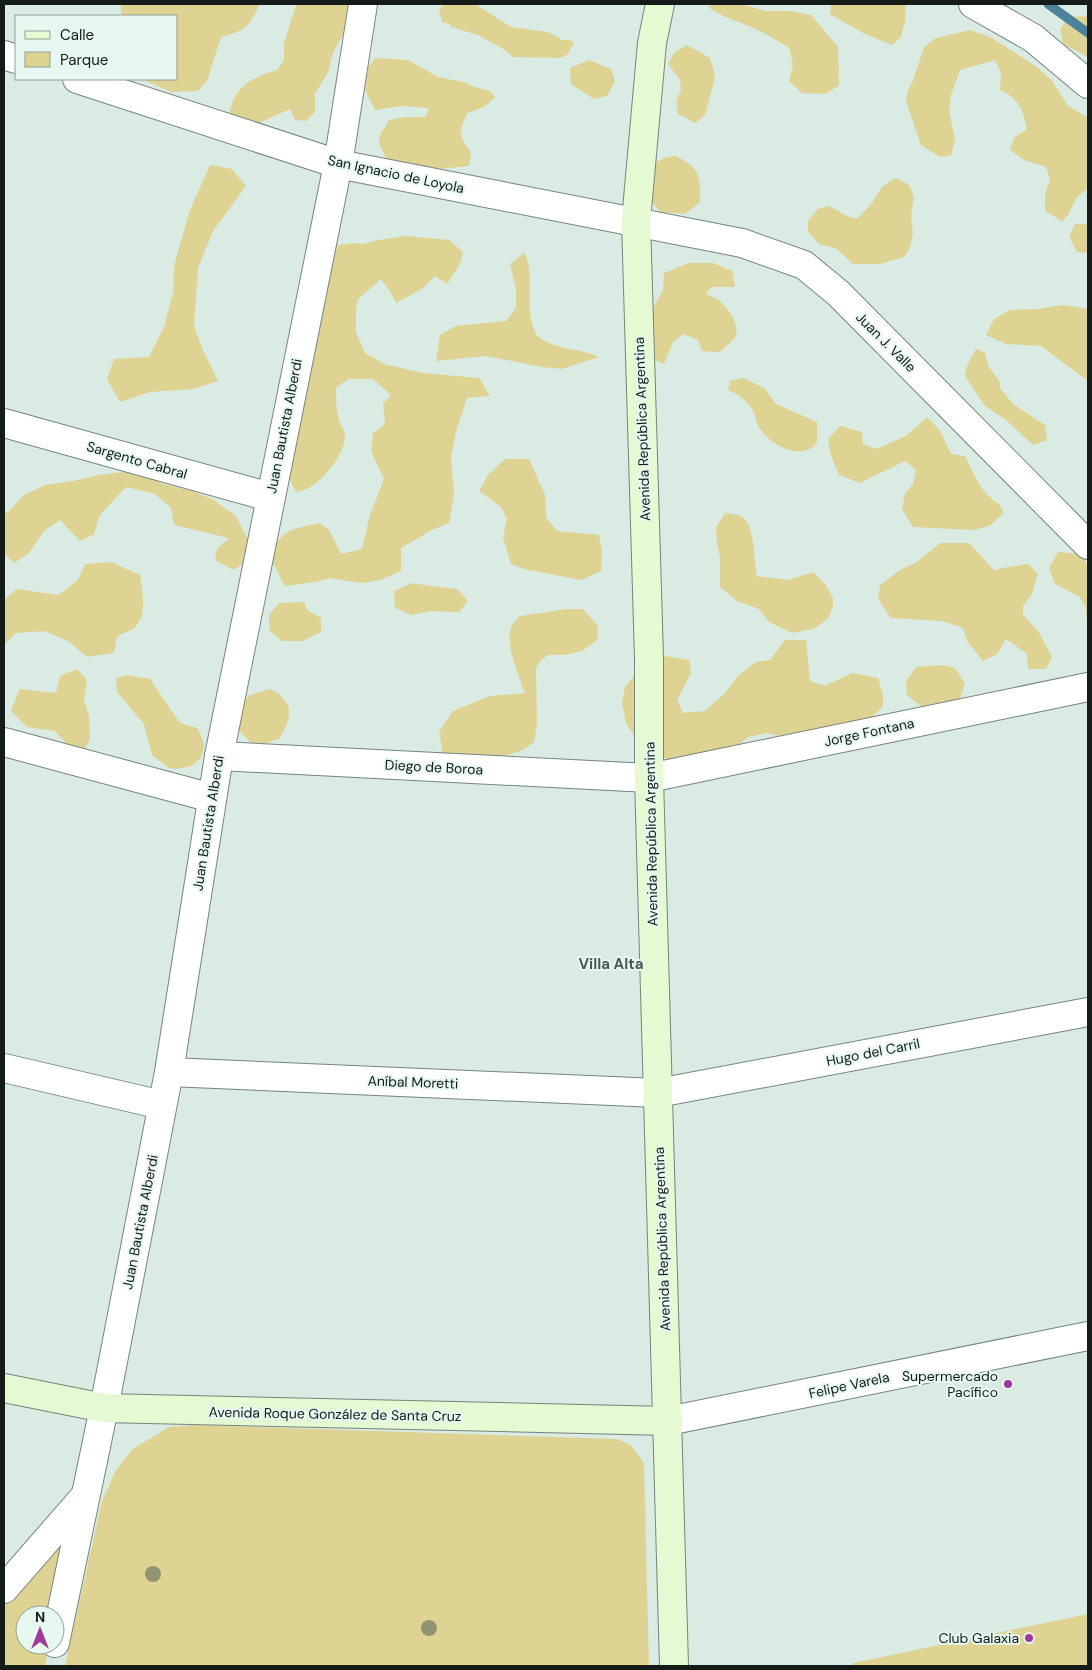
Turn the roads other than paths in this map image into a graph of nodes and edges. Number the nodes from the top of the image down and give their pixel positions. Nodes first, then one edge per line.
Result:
1 (363, 4) edge
2 (660, 4) edge
3 (973, 4) edge
4 (80, 80) edge
5 (1088, 84) edge
6 (338, 164) junction
7 (636, 221) junction
8 (4, 423) edge
9 (270, 497) junction
10 (1088, 545) edge
11 (1088, 687) edge
12 (4, 742) edge
13 (219, 756) junction
14 (649, 778) junction
15 (212, 798) junction
16 (1088, 1012) edge
17 (4, 1068) edge
18 (169, 1072) junction
19 (658, 1093) junction
20 (162, 1105) junction
21 (1088, 1336) edge
22 (4, 1388) edge
23 (104, 1408) junction
24 (668, 1422) junction
25 (87, 1494) junction
26 (4, 1589) edge
27 (63, 1605) edge
28 (674, 1666) edge

1 - 6 street, Juan Bautista Alberdi
2 - 7 main road, Avenida República Argentina
3 - 5 street
4 - 6 street, San Ignacio de Loyola
6 - 7 street, San Ignacio de Loyola
6 - 9 street, Juan Bautista Alberdi
7 - 10 street, Juan J. Valle
7 - 14 main road, Avenida República Argentina
8 - 9 street, Sargento Cabral
9 - 13 street, Juan Bautista Alberdi
11 - 14 street, Jorge Fontana
12 - 15 street
13 - 14 street, Diego de Boroa
13 - 15 street, Juan Bautista Alberdi
14 - 19 main road, Avenida República Argentina
15 - 18 street, Juan Bautista Alberdi
16 - 19 street, Hugo del Carril
17 - 20 street
18 - 19 street, Aníbal Moretti
18 - 20 street, Juan Bautista Alberdi
19 - 24 main road, Avenida República Argentina
20 - 23 street, Juan Bautista Alberdi
21 - 24 street, Felipe Varela
22 - 23 main road, Avenida Roque González de Santa Cruz
23 - 24 main road, Avenida Roque González de Santa Cruz
23 - 25 street, Juan Bautista Alberdi
24 - 28 main road, Avenida República Argentina
25 - 26 street
25 - 27 street, Juan Bautista Alberdi

